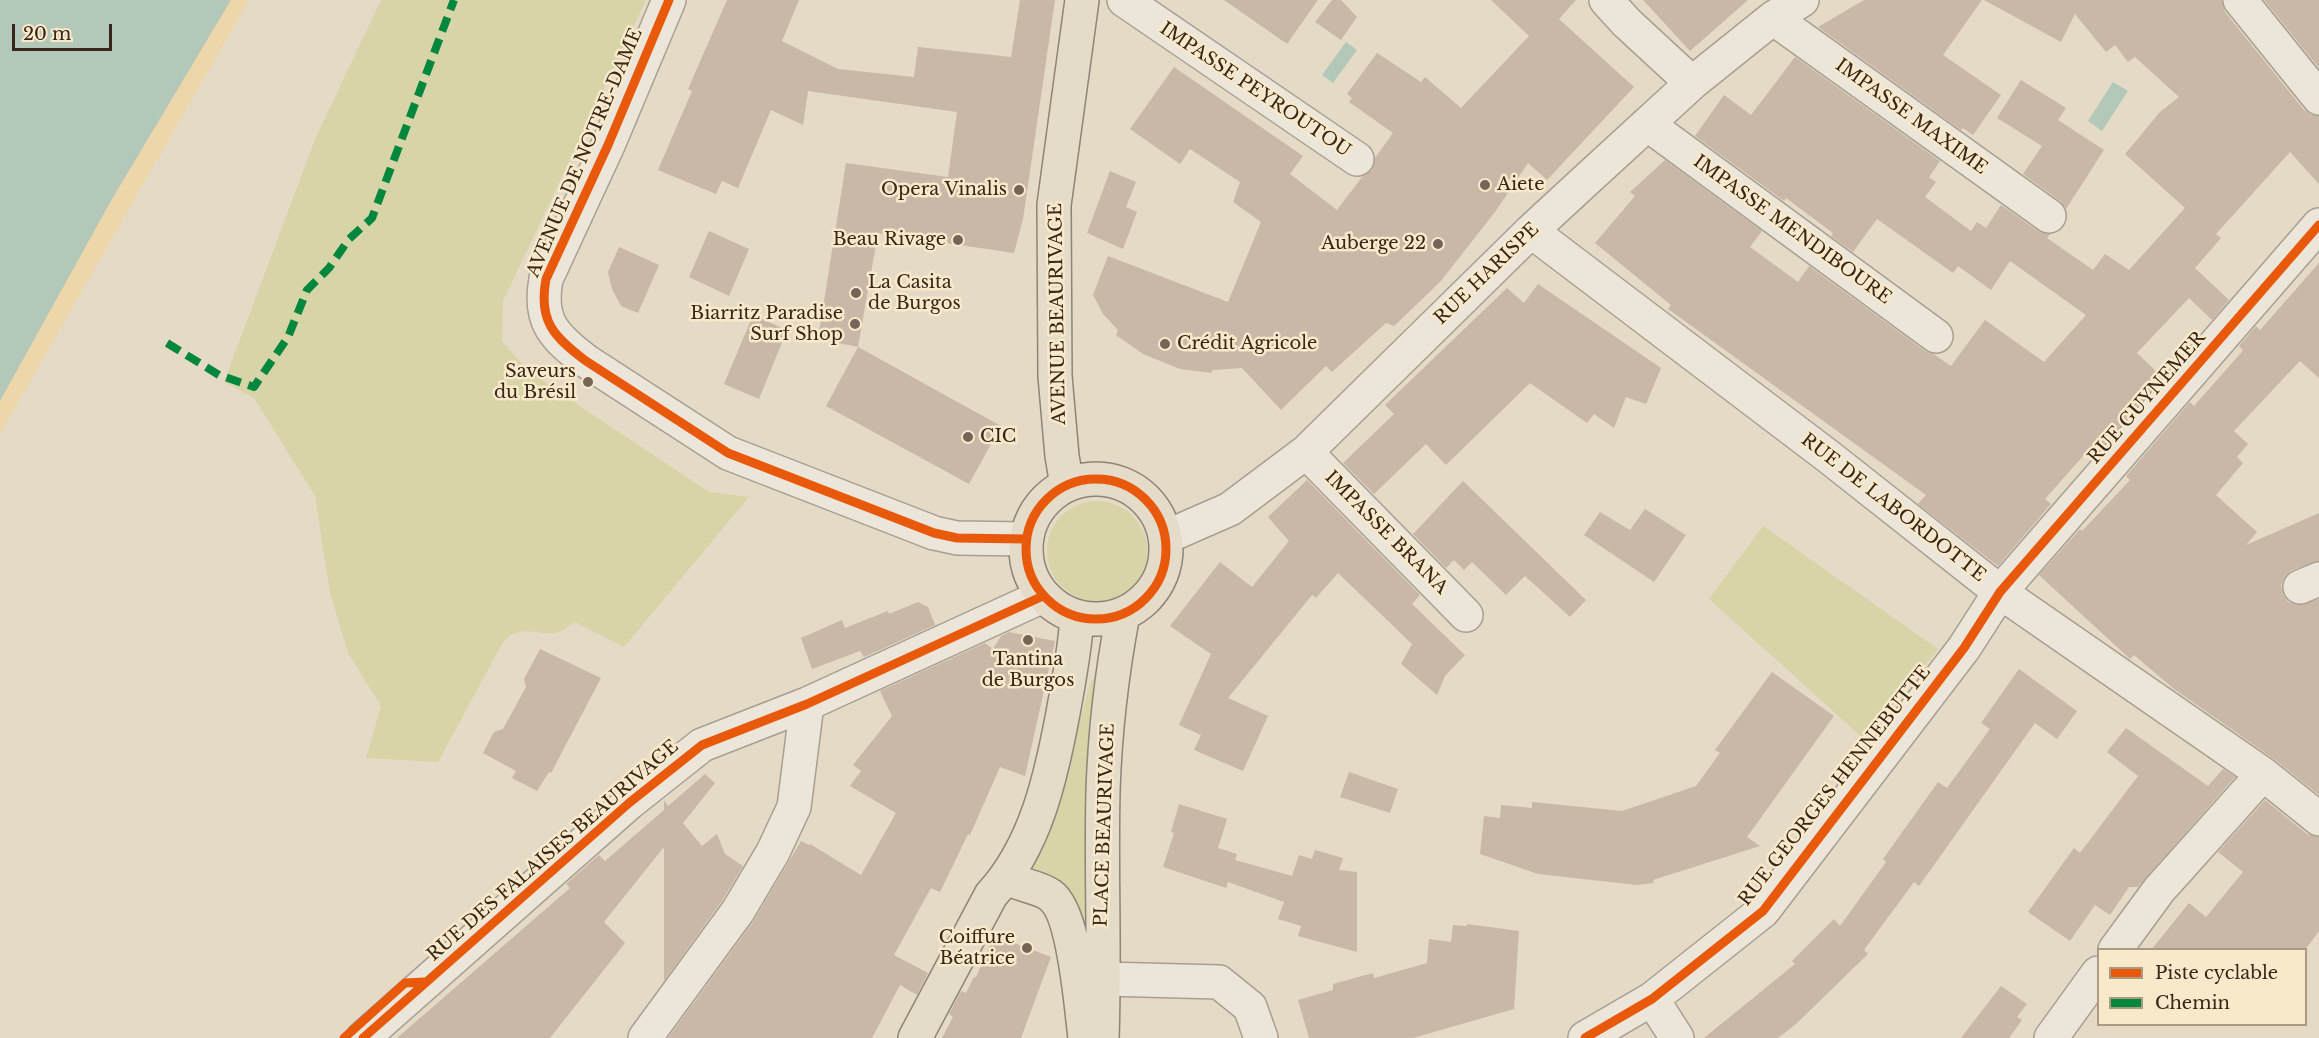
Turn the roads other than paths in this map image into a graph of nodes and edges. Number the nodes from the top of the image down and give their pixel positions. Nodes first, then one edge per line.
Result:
1 (669, 0) edge
2 (1082, 0) edge
3 (1124, 0) edge
4 (1606, 0) edge
5 (1802, 0) edge
6 (2240, 0) edge
7 (1773, 18) junction
8 (1692, 83) junction
9 (2319, 98) edge
10 (1647, 124) junction
11 (1357, 159) dead end
12 (2049, 216) dead end
13 (2319, 225) edge
14 (1531, 231) junction
15 (1936, 336) dead end
16 (1306, 452) junction
17 (1067, 485) junction
18 (1166, 537) junction
19 (1026, 539) junction
20 (2000, 592) junction
21 (1043, 596) junction
22 (1124, 614) junction
23 (1466, 615) dead end
24 (1077, 617) junction
25 (807, 704) junction
26 (2263, 774) junction
27 (2319, 819) edge
28 (1007, 878) junction
29 (2116, 948) edge
30 (2097, 974) edge
31 (1104, 979) junction
32 (1652, 999) junction
33 (363, 1038) edge
34 (645, 1038) edge
35 (915, 1038) edge
36 (1085, 1038) edge
37 (1102, 1038) edge
38 (1261, 1038) edge
39 (1585, 1038) edge
40 (1677, 1038) edge
41 (2051, 1038) edge

1 - 19 street, AVENUE DE NOTRE-DAME
2 - 17 main road, AVENUE BEAURIVAGE
3 - 11 street, IMPASSE PEYROUTOU
4 - 8 street
5 - 7 street, RUE HARISPE
6 - 9 street
7 - 8 street, RUE HARISPE
7 - 12 street, IMPASSE MAXIME
8 - 10 street, RUE HARISPE
10 - 14 street, RUE HARISPE
10 - 15 street, IMPASSE MENDIBOURE
13 - 20 street, RUE GUYNEMER
14 - 16 street, RUE HARISPE
14 - 20 street, RUE DE LABORDOTTE
16 - 18 street, RUE HARISPE
16 - 23 street, IMPASSE BRANA
17 - 18 main road
17 - 19 main road
18 - 22 main road
19 - 21 main road
20 - 26 street, RUE DE LABORDOTTE
20 - 32 street, RUE GEORGES HENNEBUTTE
21 - 24 main road
21 - 25 street, RUE DES FALAISES BEAURIVAGE
22 - 24 main road
22 - 31 main road, PLACE BEAURIVAGE
24 - 28 main road
25 - 33 street, RUE DES FALAISES BEAURIVAGE
25 - 34 street
26 - 27 street, RUE DE LABORDOTTE
26 - 29 street
28 - 35 main road
28 - 36 main road, PLACE BEAURIVAGE
30 - 41 street
31 - 37 main road, PLACE BEAURIVAGE
31 - 38 street
32 - 39 street, RUE GEORGES HENNEBUTTE
32 - 40 street

